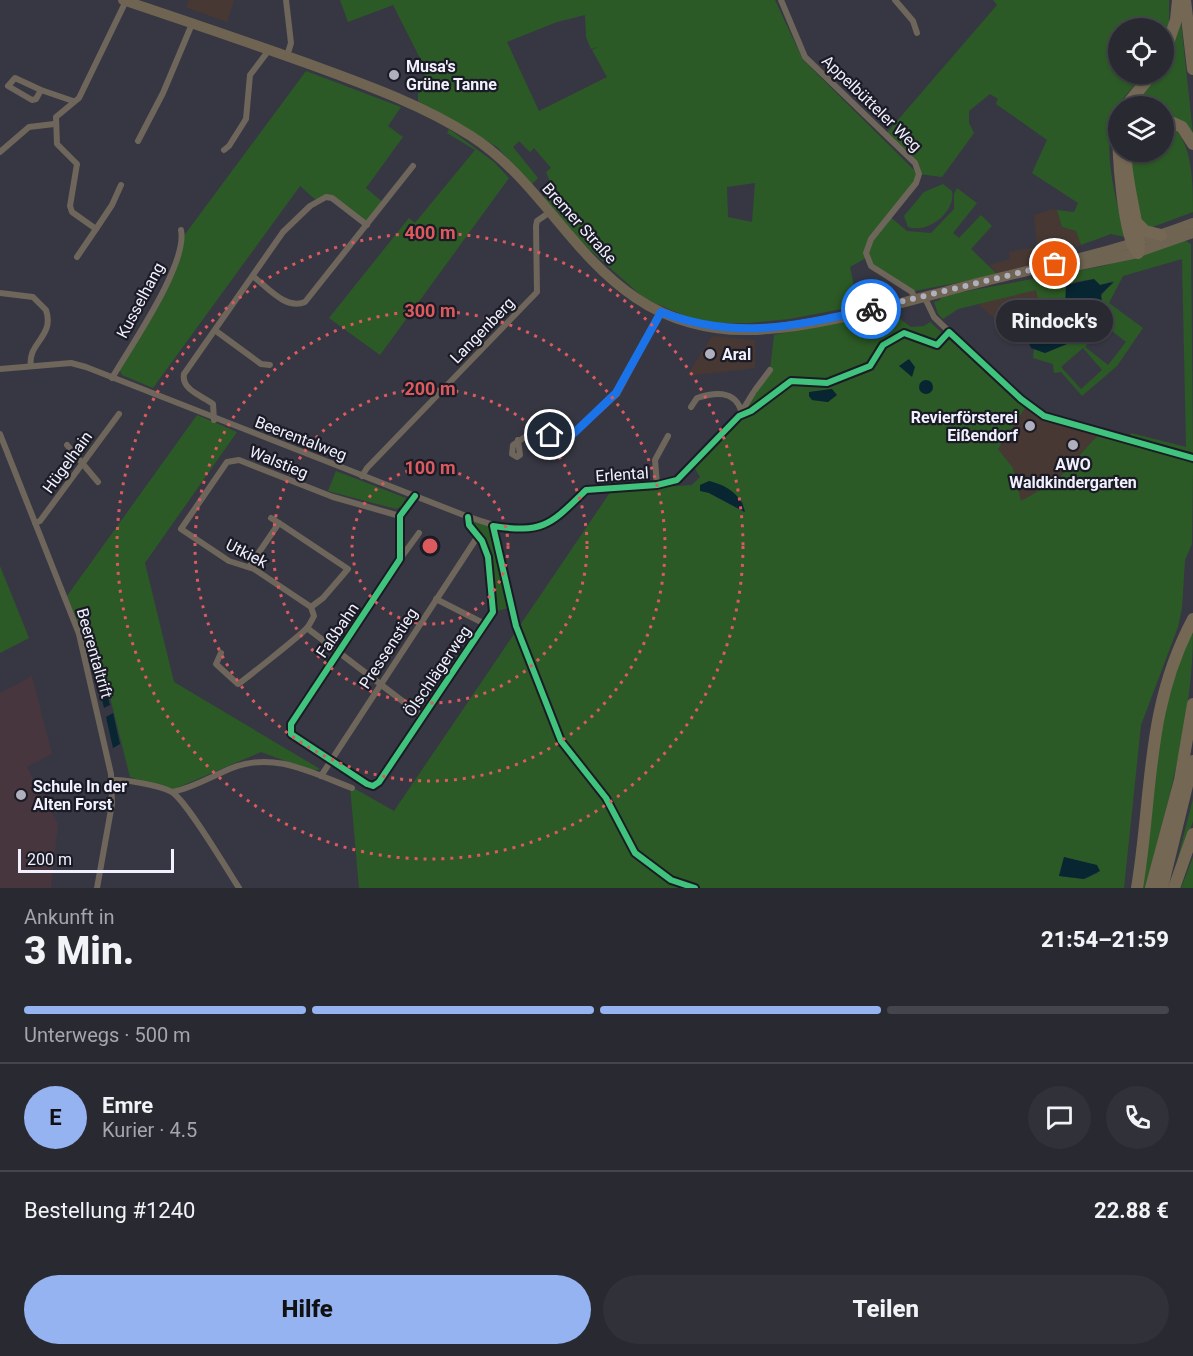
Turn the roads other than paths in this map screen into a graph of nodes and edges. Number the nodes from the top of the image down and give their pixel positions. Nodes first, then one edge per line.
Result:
1 (286, 0) edge
2 (781, 0) edge
3 (895, 0) edge
4 (1178, 0) edge
5 (1185, 0) edge
6 (124, 1) edge
7 (192, 24) junction
8 (1174, 26) edge
9 (917, 33) dead end
10 (269, 50) junction
11 (287, 56) junction
12 (1193, 69) edge
13 (1144, 84) edge
14 (41, 90) junction
15 (1134, 96) edge
16 (73, 101) junction
17 (1174, 123) edge
18 (54, 124) junction
19 (138, 141) dead end
20 (1193, 144) edge
21 (224, 150) dead end
22 (0, 152) edge
23 (1119, 162) edge
24 (1126, 162) edge
25 (413, 166) dead end
26 (121, 185) dead end
27 (550, 212) junction
28 (1134, 220) junction
29 (367, 225) junction
30 (1192, 228) edge
31 (96, 229) junction
32 (181, 231) dead end
33 (1161, 235) junction
34 (1136, 246) junction
35 (77, 257) dead end
36 (254, 277) junction
37 (0, 293) edge
38 (920, 298) junction
39 (661, 312) junction
40 (216, 331) junction
41 (270, 365) dead end
42 (31, 366) junction
43 (0, 369) edge
44 (770, 370) dead end
45 (112, 378) junction
46 (691, 407) dead end
47 (741, 410) junction
48 (119, 414) dead end
49 (214, 420) junction
50 (0, 434) edge
51 (668, 436) dead end
52 (519, 440) dead end
53 (67, 445) dead end
54 (1192, 458) edge
55 (83, 462) junction
56 (362, 476) junction
57 (98, 482) dead end
58 (657, 485) junction
59 (415, 496) junction
60 (400, 516) junction
61 (468, 517) junction
62 (271, 518) dead end
63 (35, 523) junction
64 (279, 523) junction
65 (493, 526) junction
66 (181, 529) joint
67 (419, 533) dead end
68 (478, 536) junction
69 (400, 559) junction
70 (249, 567) junction
71 (436, 599) junction
72 (311, 607) junction
73 (1193, 619) edge
74 (485, 624) junction
75 (516, 626) dead end
76 (307, 628) junction
77 (339, 651) junction
78 (220, 653) dead end
79 (381, 683) junction
80 (1193, 704) edge
81 (422, 716) junction
82 (330, 761) junction
83 (1193, 761) edge
84 (321, 776) junction
85 (112, 780) junction
86 (352, 788) dead end
87 (172, 792) junction
88 (1193, 834) edge
89 (97, 888) edge
90 (239, 888) edge
91 (1137, 888) edge
92 (1151, 888) edge
93 (1162, 888) edge
94 (1173, 888) edge

1 - 11 street
2 - 38 street, Appelbütteler Weg
3 - 9 street
4 - 8 highway
5 - 12 highway
6 - 7 main road, Bremer Straße
6 - 16 street
7 - 10 main road, Bremer Straße
7 - 19 street
10 - 11 main road, Bremer Straße
10 - 21 street
11 - 27 main road, Bremer Straße
13 - 15 highway
14 - 14 street
14 - 16 street
16 - 18 street
17 - 20 highway
18 - 22 street
18 - 31 street
23 - 34 highway
24 - 28 highway
25 - 29 street
26 - 31 street
27 - 39 main road, Bremer Straße
27 - 56 street, Langenberg
28 - 33 highway
28 - 34 highway
29 - 36 street
29 - 36 street
30 - 33 main road, Bremer Straße
30 - 34 main road, Bremer Straße
31 - 35 street
32 - 45 street, Kusselhang
33 - 34 main road, Bremer Straße
34 - 38 main road, Bremer Straße
36 - 40 street
37 - 42 street
38 - 39 main road, Bremer Straße
38 - 54 street
39 - 52 street
40 - 41 street
40 - 49 street
42 - 43 street, Beerentalweg
42 - 45 street, Beerentalweg
44 - 47 street, Erlental
45 - 49 street, Beerentalweg
46 - 47 street
47 - 58 street, Erlental
48 - 55 street, Hügelhain
49 - 56 street, Beerentalweg
50 - 63 street, Beerentaltrift
51 - 58 street
53 - 55 street
55 - 57 street
55 - 63 street, Hügelhain
56 - 59 street, Beerentalweg
58 - 65 street, Erlental
59 - 60 street
59 - 61 street, Beerentalweg
60 - 66 street, Walstieg
60 - 69 street
61 - 65 street, Beerentalweg
61 - 68 street, Ölschlägerweg
62 - 64 street
63 - 85 street, Beerentaltrift
64 - 70 street
64 - 72 street
65 - 75 street
66 - 70 street, Utkiek
67 - 69 street, Faßbahn
68 - 71 street, Pressenstieg
68 - 74 street, Ölschlägerweg
69 - 77 street, Faßbahn
70 - 72 street, Utkiek
71 - 74 street
71 - 79 street, Pressenstieg
72 - 76 street
73 - 91 highway
74 - 81 street, Ölschlägerweg
76 - 77 street
76 - 78 street
77 - 79 street
77 - 82 street, Faßbahn
79 - 81 street
79 - 82 street, Pressenstieg
80 - 92 highway
81 - 82 street, Ölschlägerweg
82 - 84 street, Pressenstieg
83 - 93 highway
84 - 86 street
84 - 87 street
85 - 87 street
85 - 89 street, Beerentaltrift
87 - 90 street
88 - 94 highway

